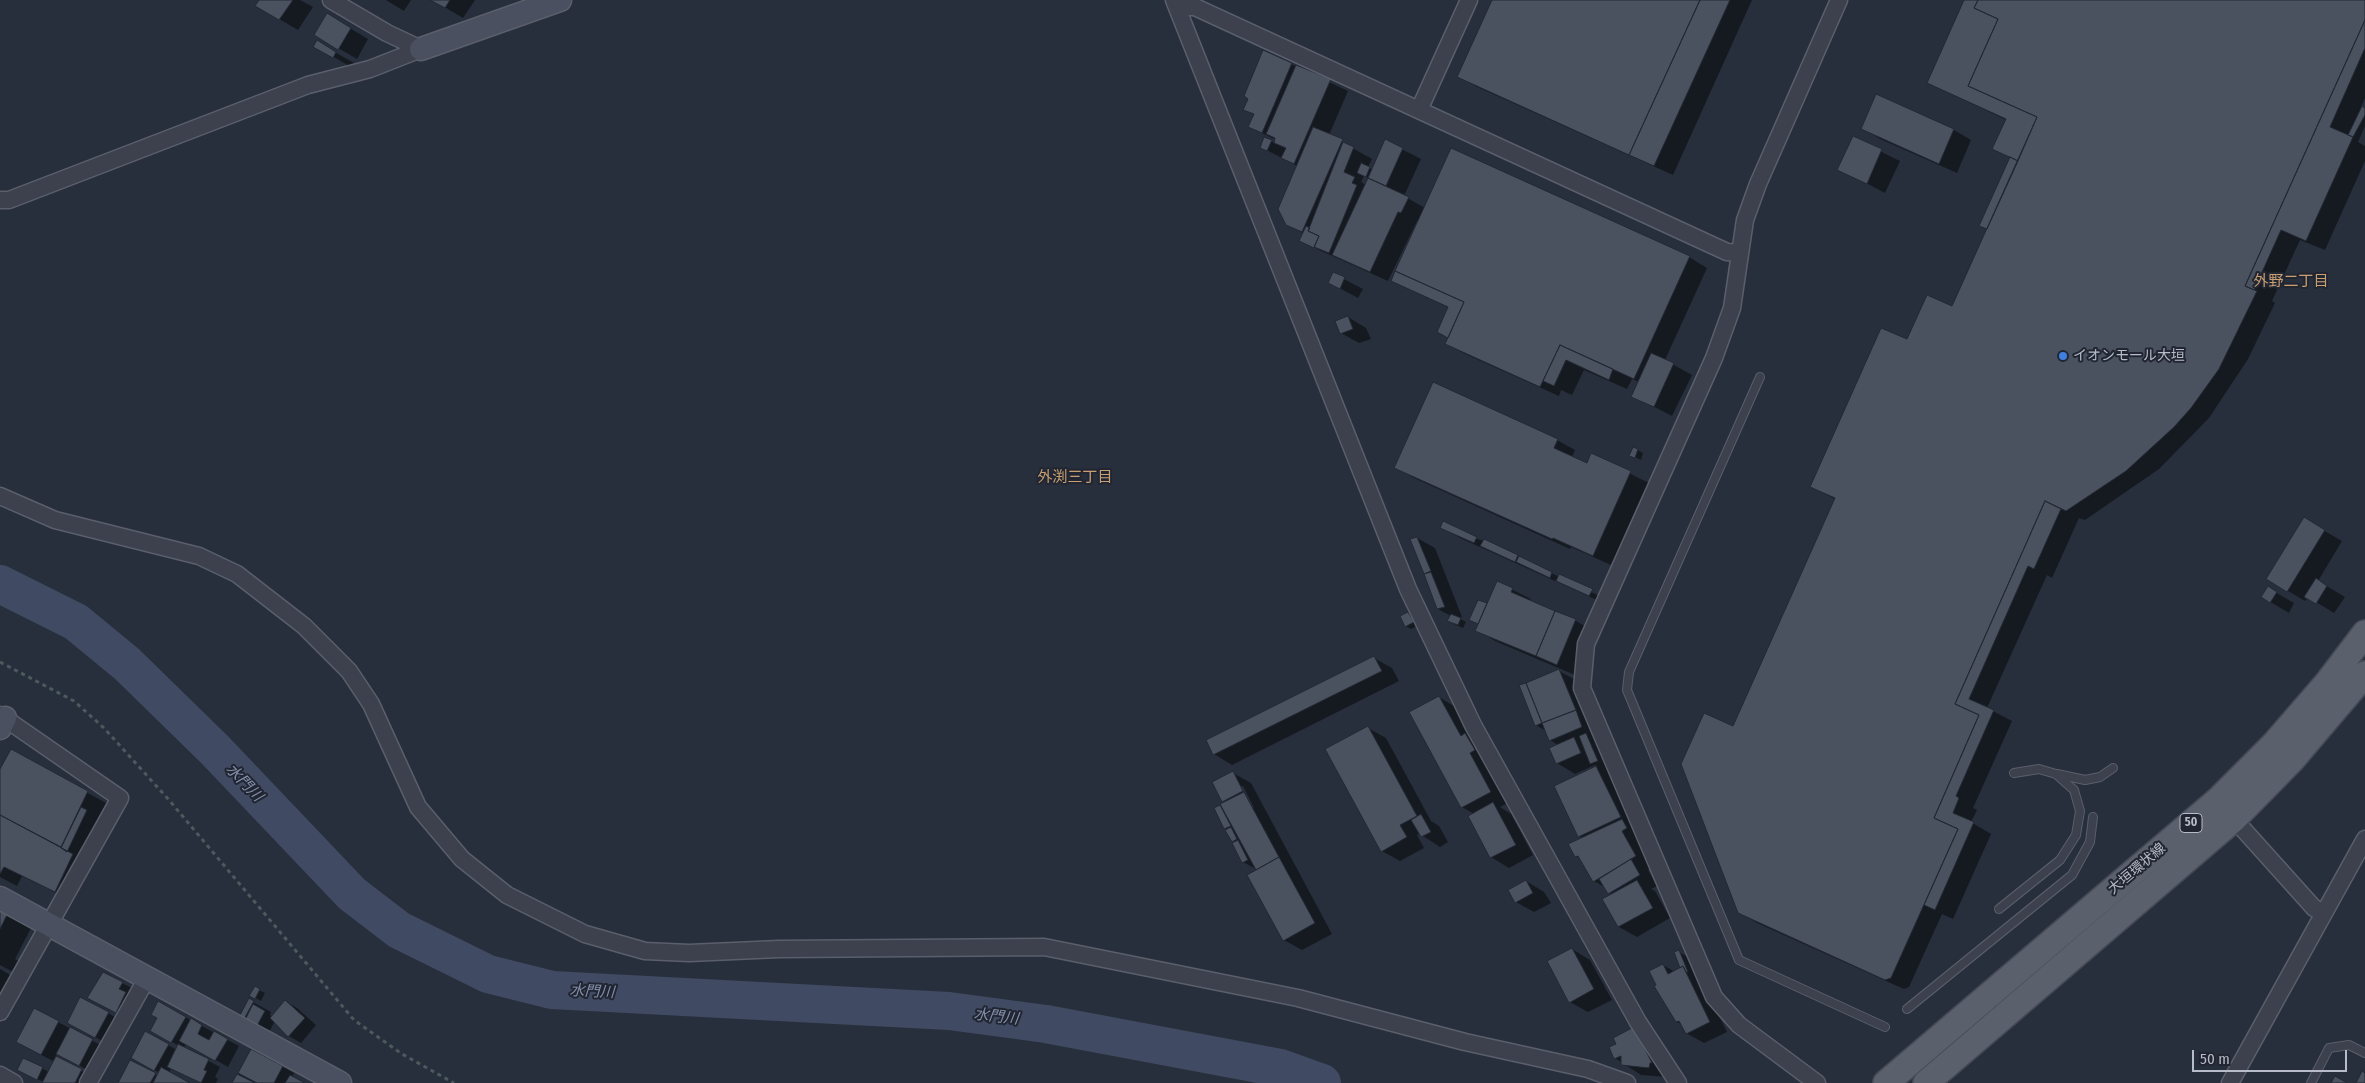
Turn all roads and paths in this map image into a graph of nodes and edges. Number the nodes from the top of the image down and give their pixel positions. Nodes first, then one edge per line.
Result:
1 (331, 0) edge
2 (560, 0) edge
3 (1469, 0) edge
4 (1839, 0) edge
5 (1176, 4) edge
6 (420, 49) junction
7 (1419, 110) junction
8 (0, 200) edge
9 (1740, 253) junction
10 (1760, 377) dead end
11 (0, 496) edge
12 (2365, 633) edge
13 (0, 662) edge
14 (2365, 674) edge
15 (2, 721) edge
16 (2113, 768) dead end
17 (2014, 773) dead end
18 (2056, 774) junction
19 (2093, 817) dead end
20 (2234, 819) junction
21 (2365, 838) edge
22 (0, 898) edge
23 (1999, 909) dead end
24 (2324, 913) junction
25 (50, 925) junction
26 (147, 978) junction
27 (1908, 1009) dead end
28 (0, 1012) edge
29 (1886, 1027) dead end
30 (2365, 1053) edge
31 (0, 1076) edge
32 (14, 1083) edge
33 (88, 1083) edge
34 (340, 1083) edge
35 (454, 1083) edge
36 (1627, 1083) edge
37 (1678, 1083) edge
38 (1817, 1083) edge
39 (1886, 1083) edge
40 (1926, 1083) edge
41 (2230, 1083) edge
42 (2311, 1083) edge

1 - 6 street
2 - 6 street
3 - 7 street
4 - 9 street
5 - 7 street
5 - 37 street
6 - 8 street
7 - 9 street
9 - 38 street
10 - 29 lane
11 - 36 street
12 - 39 main road, 大垣環状線 / 50
13 - 35 path
14 - 20 main road, 大垣環状線 / 50
15 - 25 street
16 - 18 lane
17 - 18 lane
18 - 23 lane
19 - 27 lane
20 - 24 street
20 - 40 main road, 大垣環状線 / 50
21 - 24 street
22 - 25 street
24 - 41 street
25 - 26 street
25 - 28 street
26 - 33 street
26 - 34 street
30 - 42 lane
31 - 32 street

